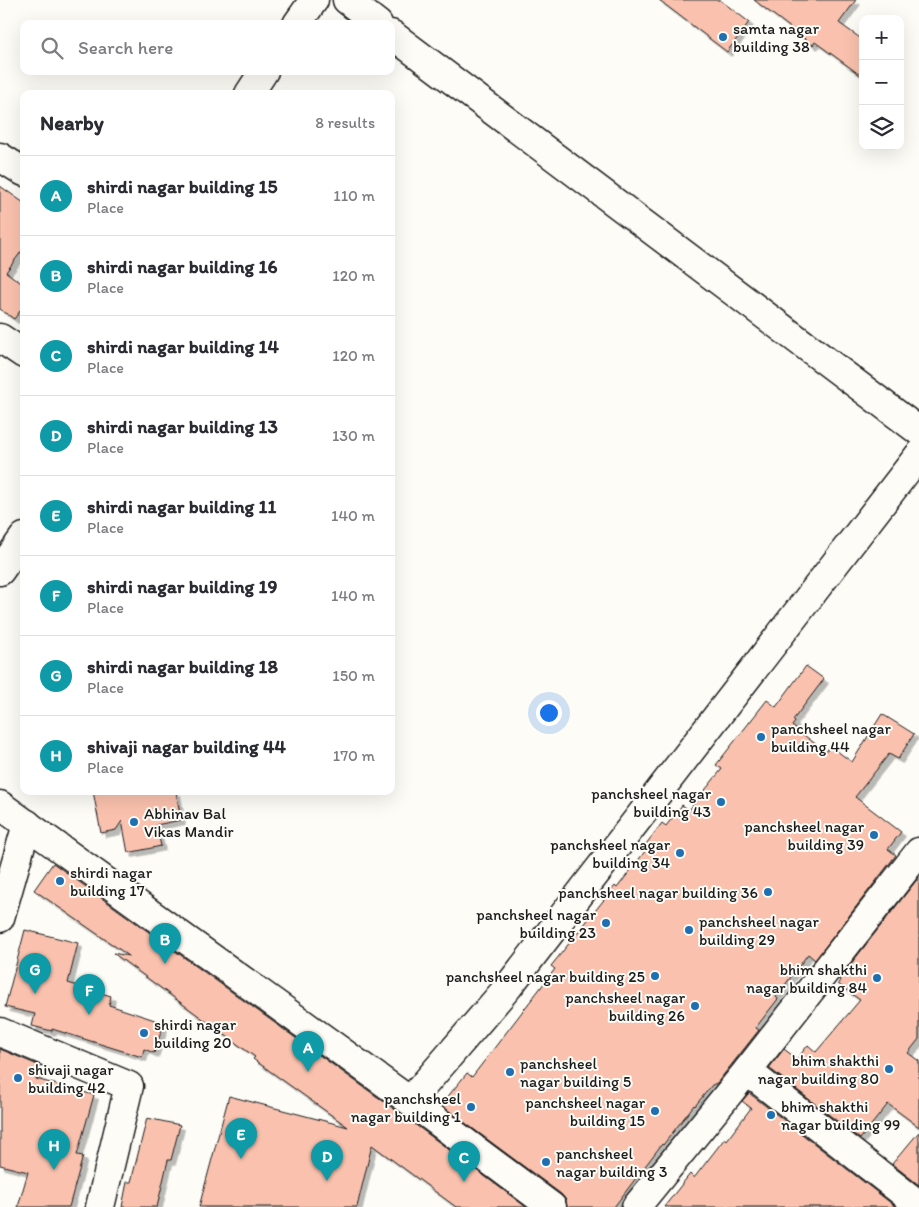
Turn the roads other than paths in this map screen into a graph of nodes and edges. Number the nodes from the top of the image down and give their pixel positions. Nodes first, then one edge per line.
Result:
1 (314, 0) edge
2 (347, 0) edge
3 (300, 20) edge
4 (373, 20) edge
5 (395, 37) edge
6 (261, 75) edge
7 (252, 90) edge
8 (0, 157) edge
9 (20, 170) edge
10 (0, 338) edge
11 (20, 351) edge
12 (919, 431) edge
13 (919, 455) edge
14 (20, 543) edge
15 (0, 571) edge
16 (0, 805) edge
17 (27, 824) junction
18 (919, 852) edge
19 (0, 918) edge
20 (0, 1032) edge
21 (747, 1071) junction
22 (410, 1101) junction
23 (919, 1205) edge
24 (100, 1207) edge
25 (552, 1207) edge
26 (636, 1207) edge

1 - 3 street
2 - 4 street
5 - 12 street
6 - 7 street
8 - 9 street
10 - 11 street
13 - 22 street
14 - 15 street
16 - 17 street
17 - 19 street
17 - 22 street
18 - 21 street
20 - 24 street
21 - 23 street
21 - 26 street
22 - 25 street

